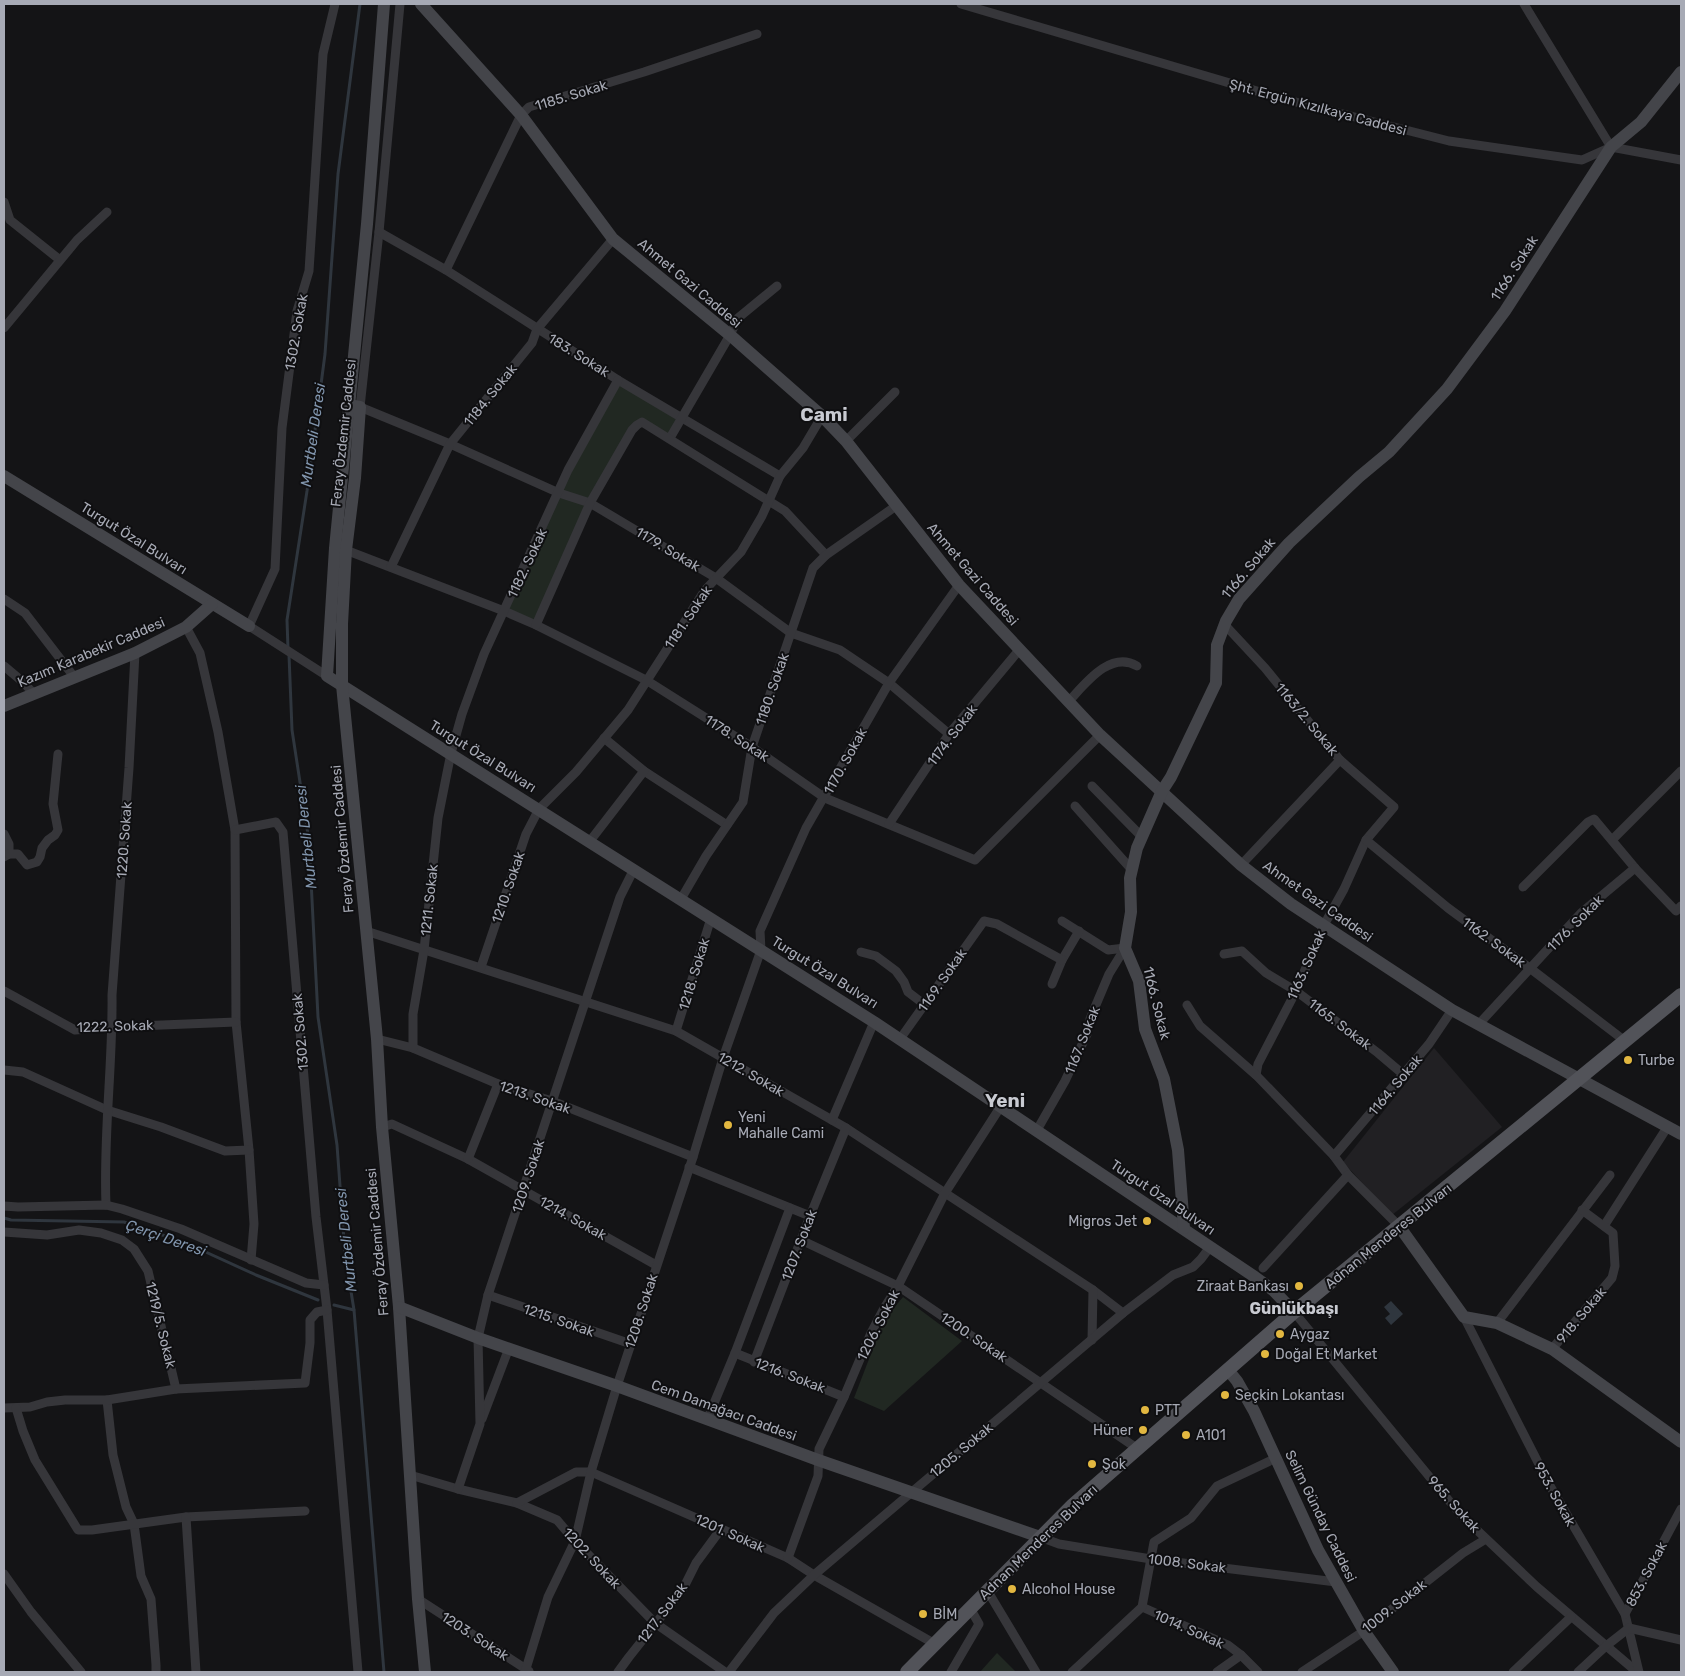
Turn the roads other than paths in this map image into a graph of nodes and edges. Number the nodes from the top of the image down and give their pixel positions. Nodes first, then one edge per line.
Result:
1 (335, 4) edge
2 (384, 4) edge
3 (400, 4) edge
4 (421, 4) edge
5 (961, 4) edge
6 (1524, 4) edge
7 (757, 34) dead end
8 (1681, 72) edge
9 (521, 115) junction
10 (1611, 148) junction
11 (1681, 160) edge
12 (4, 202) edge
13 (107, 212) dead end
14 (379, 232) junction
15 (613, 239) junction
16 (60, 260) junction
17 (446, 270) junction
18 (777, 286) dead end
19 (4, 328) edge
20 (537, 329) junction
21 (730, 336) junction
22 (618, 380) junction
23 (895, 392) dead end
24 (354, 406) junction
25 (822, 416) junction
26 (683, 417) junction
27 (670, 438) junction
28 (846, 441) junction
29 (450, 444) junction
30 (4, 476) edge
31 (780, 476) junction
32 (559, 493) junction
33 (768, 500) junction
34 (590, 503) junction
35 (896, 506) junction
36 (340, 549) junction
37 (826, 555) junction
38 (391, 567) junction
39 (716, 578) junction
40 (959, 585) junction
41 (4, 599) edge
42 (212, 604) junction
43 (504, 611) junction
44 (536, 625) junction
45 (1225, 625) junction
46 (249, 626) junction
47 (186, 627) junction
48 (791, 633) junction
49 (1020, 649) junction
50 (135, 653) junction
51 (4, 666) edge
52 (1137, 666) dead end
53 (327, 676) junction
54 (75, 678) junction
55 (646, 680) junction
56 (889, 684) junction
57 (342, 685) junction
58 (34, 694) junction
59 (1069, 701) junction
60 (4, 706) edge
61 (950, 734) junction
62 (1100, 735) junction
63 (604, 738) junction
64 (752, 747) junction
65 (452, 753) junction
66 (58, 754) dead end
67 (1340, 760) junction
68 (644, 771) junction
69 (1681, 771) edge
70 (1092, 786) dead end
71 (1162, 791) junction
72 (825, 798) junction
73 (1075, 806) dead end
74 (1394, 807) joint
75 (539, 809) junction
76 (889, 824) junction
77 (727, 825) junction
78 (235, 830) junction
79 (4, 834) edge
80 (1142, 837) junction
81 (1366, 840) junction
82 (1612, 840) junction
83 (590, 841) junction
84 (6, 856) edge
85 (1241, 865) junction
86 (1635, 868) junction
87 (634, 869) junction
88 (1132, 870) junction
89 (1523, 887) dead end
90 (681, 899) junction
91 (1681, 906) edge
92 (711, 918) junction
93 (1062, 921) dead end
94 (1324, 925) junction
95 (366, 931) junction
96 (1079, 931) junction
97 (1125, 948) junction
98 (424, 950) junction
99 (761, 950) junction
100 (861, 952) dead end
101 (1224, 954) dead end
102 (1062, 960) junction
103 (481, 967) junction
104 (1531, 968) junction
105 (1052, 984) dead end
106 (4, 991) edge
107 (1296, 991) junction
108 (1680, 997) edge
109 (585, 1002) junction
110 (925, 1005) junction
111 (1187, 1005) dead end
112 (1452, 1010) junction
113 (236, 1022) junction
114 (874, 1022) junction
115 (1478, 1025) junction
116 (113, 1027) junction
117 (676, 1031) junction
118 (377, 1039) junction
119 (900, 1039) junction
120 (1625, 1040) junction
121 (413, 1048) junction
122 (724, 1058) junction
123 (4, 1070) edge
124 (1256, 1075) junction
125 (1404, 1075) junction
126 (1578, 1079) junction
127 (498, 1084) junction
128 (552, 1101) junction
129 (1001, 1106) junction
130 (107, 1110) junction
131 (832, 1120) junction
132 (1668, 1126) junction
133 (382, 1127) junction
134 (846, 1128) junction
135 (1037, 1130) junction
136 (1681, 1134) edge
137 (250, 1150) junction
138 (1334, 1156) junction
139 (693, 1157) junction
140 (468, 1159) junction
141 (689, 1167) junction
142 (1348, 1175) junction
143 (1610, 1175) dead end
144 (524, 1191) junction
145 (945, 1194) junction
146 (106, 1205) junction
147 (4, 1206) edge
148 (790, 1208) junction
149 (1582, 1210) junction
150 (810, 1216) junction
151 (1400, 1226) junction
152 (1604, 1226) junction
153 (1184, 1228) junction
154 (4, 1232) edge
155 (801, 1240) junction
156 (1210, 1247) junction
157 (251, 1260) junction
158 (656, 1265) junction
159 (1263, 1268) dead end
160 (324, 1285) junction
161 (898, 1286) junction
162 (1093, 1290) junction
163 (488, 1295) junction
164 (399, 1307) junction
165 (326, 1310) junction
166 (1294, 1312) junction
167 (1123, 1313) junction
168 (1464, 1317) junction
169 (1497, 1323) junction
170 (478, 1338) junction
171 (1092, 1340) junction
172 (630, 1344) junction
173 (509, 1348) junction
174 (1552, 1349) junction
175 (735, 1353) junction
176 (754, 1362) junction
177 (1228, 1370) junction
178 (1042, 1383) junction
179 (617, 1386) junction
180 (176, 1390) junction
181 (844, 1396) junction
182 (107, 1400) junction
183 (4, 1408) edge
184 (16, 1408) junction
185 (707, 1420) junction
186 (480, 1424) junction
187 (1681, 1442) edge
188 (1138, 1449) junction
189 (1276, 1458) junction
190 (818, 1460) junction
191 (591, 1472) junction
192 (410, 1475) junction
193 (458, 1489) junction
194 (911, 1493) junction
195 (517, 1502) junction
196 (1681, 1509) edge
197 (305, 1512) dead end
198 (186, 1517) junction
199 (134, 1524) junction
200 (721, 1529) junction
201 (1040, 1537) junction
202 (1486, 1538) junction
203 (575, 1541) junction
204 (788, 1558) junction
205 (1151, 1559) junction
206 (4, 1574) edge
207 (814, 1575) junction
208 (1336, 1582) junction
209 (987, 1590) junction
210 (418, 1599) junction
211 (1142, 1607) junction
212 (970, 1608) junction
213 (1625, 1614) junction
214 (1571, 1617) junction
215 (655, 1623) junction
216 (1629, 1628) junction
217 (1364, 1631) junction
218 (1681, 1640) edge
219 (935, 1644) junction
220 (1606, 1646) junction
221 (1241, 1655) junction
222 (527, 1671) edge
223 (81, 1672) edge
224 (156, 1672) edge
225 (196, 1672) edge
226 (358, 1672) edge
227 (425, 1672) edge
228 (618, 1672) edge
229 (725, 1672) edge
230 (729, 1672) edge
231 (907, 1672) edge
232 (951, 1672) edge
233 (1036, 1672) edge
234 (1072, 1672) edge
235 (1217, 1672) edge
236 (1258, 1672) edge
237 (1302, 1672) edge
238 (1393, 1672) edge
239 (1512, 1672) edge
240 (1578, 1672) edge
241 (1638, 1672) edge

1 - 46 street, 1302. Sokak
2 - 24 street
3 - 14 street, Feray Özdemir Caddesi
4 - 9 street, Ahmet Gazi Caddesi
5 - 10 street, Şht. Ergün Kızılkaya Caddesi
6 - 10 street
7 - 9 street, 1185. Sokak
8 - 10 street, 1166. Sokak
9 - 15 street, Ahmet Gazi Caddesi
9 - 17 street, 1185. Sokak
10 - 11 street
10 - 45 street, 1166. Sokak
12 - 16 street
13 - 16 street
14 - 17 street, 183. Sokak
14 - 24 street, Feray Özdemir Caddesi
15 - 20 street, 1184. Sokak
15 - 21 street, Ahmet Gazi Caddesi
16 - 19 street
17 - 20 street, 183. Sokak
18 - 21 street
20 - 22 street, 183. Sokak
20 - 29 street, 1184. Sokak
21 - 25 street, Ahmet Gazi Caddesi
21 - 26 street
22 - 26 street, 183. Sokak
22 - 32 street, 1182. Sokak
23 - 28 street
24 - 29 street, 1179. Sokak
24 - 36 street
25 - 28 street, Ahmet Gazi Caddesi
25 - 31 street, 1181. Sokak
26 - 27 street
26 - 31 street, 183. Sokak
27 - 33 street
27 - 34 street
28 - 35 street, Ahmet Gazi Caddesi
29 - 32 street, 1179. Sokak
29 - 38 street, 1184. Sokak
30 - 42 street, Turgut Özal Bulvarı
31 - 33 street, 1181. Sokak
32 - 34 street, 1179. Sokak
32 - 43 street, 1182. Sokak
33 - 37 street
33 - 39 street, 1181. Sokak
34 - 39 street, 1179. Sokak
34 - 44 street
35 - 37 street, 1180. Sokak
35 - 40 street, Ahmet Gazi Caddesi
36 - 38 street, 1178. Sokak
36 - 53 street
36 - 57 street, Feray Özdemir Caddesi
37 - 48 street, 1180. Sokak
38 - 43 street, 1178. Sokak
39 - 48 street, 1179. Sokak
39 - 55 street, 1181. Sokak
40 - 49 street, Ahmet Gazi Caddesi
40 - 56 street, 1170. Sokak
41 - 54 street
42 - 46 street, Turgut Özal Bulvarı
42 - 47 street, Kazım Karabekir Caddesi
43 - 44 street, 1178. Sokak
43 - 65 street, 1182. Sokak
44 - 55 street, 1178. Sokak
45 - 67 street, 1163/2. Sokak
45 - 71 street, 1166. Sokak
46 - 53 street
47 - 50 street, Kazım Karabekir Caddesi
47 - 78 street
48 - 56 street, 1179. Sokak
48 - 64 street, 1180. Sokak
49 - 59 street, Ahmet Gazi Caddesi
49 - 61 street, 1174. Sokak
50 - 54 street, Kazım Karabekir Caddesi
50 - 116 street, 1220. Sokak
51 - 58 street
52 - 59 street
53 - 57 street, Turgut Özal Bulvarı
54 - 58 street, Kazım Karabekir Caddesi
55 - 63 street, 1181. Sokak
55 - 64 street, 1178. Sokak
56 - 61 street, 1179. Sokak
56 - 72 street, 1170. Sokak
57 - 65 street, Turgut Özal Bulvarı
57 - 95 street, Feray Özdemir Caddesi
58 - 60 street, Kazım Karabekir Caddesi
59 - 62 street, Ahmet Gazi Caddesi
61 - 76 street, 1174. Sokak
62 - 71 street, Ahmet Gazi Caddesi
62 - 76 street, 1178. Sokak
63 - 68 street
63 - 75 street, 1181. Sokak
64 - 72 street, 1178. Sokak
64 - 77 street, 1180. Sokak
65 - 75 street, Turgut Özal Bulvarı
65 - 98 street, 1211. Sokak
66 - 84 street
67 - 74 street, 1163/2. Sokak
67 - 85 street
68 - 77 street
68 - 83 street
69 - 82 street
70 - 80 street
71 - 80 street, 1166. Sokak
71 - 85 street, Ahmet Gazi Caddesi
72 - 76 street, 1178. Sokak
72 - 99 street, 1170. Sokak
73 - 88 street
74 - 81 street, 1163. Sokak
75 - 83 street, Turgut Özal Bulvarı
75 - 103 street, 1210. Sokak
77 - 90 street, 1180. Sokak
78 - 113 street
78 - 160 street, 1302. Sokak
79 - 84 street
80 - 88 street, 1166. Sokak
81 - 94 street, 1163. Sokak
81 - 104 street, 1162. Sokak
82 - 86 street
82 - 89 street
83 - 87 street, Turgut Özal Bulvarı
85 - 94 street, Ahmet Gazi Caddesi
86 - 91 street
86 - 104 street, 1176. Sokak
87 - 90 street, Turgut Özal Bulvarı
87 - 109 street, 1209. Sokak
88 - 97 street, 1166. Sokak
90 - 92 street, Turgut Özal Bulvarı
92 - 99 street, Turgut Özal Bulvarı
92 - 117 street, 1218. Sokak
93 - 96 street
94 - 107 street, 1163. Sokak
94 - 112 street, Ahmet Gazi Caddesi
95 - 98 street, 1212. Sokak
95 - 118 street, Feray Özdemir Caddesi
96 - 97 street
96 - 102 street
97 - 135 street, 1167. Sokak
97 - 153 street, 1166. Sokak
98 - 103 street, 1212. Sokak
98 - 121 street, 1211. Sokak
99 - 114 street, Turgut Özal Bulvarı
99 - 122 street, 1208. Sokak
100 - 110 street
101 - 107 street, 1165. Sokak
102 - 105 street
102 - 110 street, 1169. Sokak
103 - 109 street, 1212. Sokak
104 - 115 street, 1176. Sokak
104 - 120 street, 1162. Sokak
106 - 116 street, 1222. Sokak
107 - 124 street, 1163. Sokak
107 - 125 street, 1165. Sokak
108 - 120 main road, Adnan Menderes Bulvarı
109 - 117 street, 1212. Sokak
109 - 128 street, 1209. Sokak
110 - 119 street, 1169. Sokak
111 - 124 street
112 - 115 street, Ahmet Gazi Caddesi
112 - 125 street, 1164. Sokak
113 - 116 street, 1222. Sokak
113 - 137 street
114 - 119 street, Turgut Özal Bulvarı
114 - 131 street
115 - 126 street, Ahmet Gazi Caddesi
116 - 130 street, 1220. Sokak
117 - 122 street, 1212. Sokak
118 - 121 street, 1213. Sokak
118 - 133 street, Feray Özdemir Caddesi
119 - 129 street, Turgut Özal Bulvarı
120 - 126 main road, Adnan Menderes Bulvarı
121 - 127 street, 1213. Sokak
122 - 131 street, 1212. Sokak
122 - 139 street, 1208. Sokak
123 - 130 street
124 - 138 street
125 - 138 street, 1164. Sokak
126 - 132 street, Ahmet Gazi Caddesi
126 - 151 main road, Adnan Menderes Bulvarı
127 - 128 street, 1213. Sokak
127 - 140 street
128 - 139 street, 1213. Sokak
128 - 144 street, 1209. Sokak
129 - 135 street, Turgut Özal Bulvarı
129 - 145 street, 1206. Sokak
130 - 137 street
130 - 146 street, 1220. Sokak
131 - 134 street, 1212. Sokak
132 - 136 street, Ahmet Gazi Caddesi
132 - 152 street
133 - 140 street, 1214. Sokak
133 - 164 street, Feray Özdemir Caddesi
134 - 145 street, 1212. Sokak
134 - 150 street, 1207. Sokak
135 - 153 street, Turgut Özal Bulvarı
137 - 157 street
138 - 142 street
139 - 141 street, 1208. Sokak
140 - 144 street, 1214. Sokak
141 - 148 street
141 - 158 street, 1208. Sokak
142 - 151 street
142 - 159 street
143 - 149 street
144 - 158 street, 1214. Sokak
144 - 163 street, 1209. Sokak
145 - 161 street, 1206. Sokak
145 - 162 street, 1212. Sokak
146 - 147 street
146 - 157 street
148 - 150 street
148 - 175 street, 1207. Sokak
149 - 152 street, 918. Sokak
149 - 169 street
150 - 155 street, 1207. Sokak
151 - 166 main road, Adnan Menderes Bulvarı
151 - 168 street
152 - 174 street, 918. Sokak
153 - 156 street, Turgut Özal Bulvarı
154 - 180 street, 1219/5. Sokak
155 - 161 street, 1200. Sokak
155 - 176 street, 1207. Sokak
156 - 166 street, Turgut Özal Bulvarı
156 - 167 street, 1205. Sokak
157 - 160 street
158 - 172 street, 1208. Sokak
160 - 165 street
161 - 178 street, 1200. Sokak
161 - 181 street, 1206. Sokak
162 - 167 street, 1212. Sokak
162 - 171 street
163 - 170 street, 1209. Sokak
163 - 172 street, 1215. Sokak
164 - 170 street, Cem Damağacı Caddesi
164 - 192 street, Feray Özdemir Caddesi
165 - 180 street
165 - 226 street
166 - 177 main road, Adnan Menderes Bulvarı
166 - 202 street, 965. Sokak
167 - 171 street, 1205. Sokak
168 - 169 street
168 - 213 street, 953. Sokak
169 - 174 street
170 - 173 street, Cem Damağacı Caddesi
170 - 186 street, 1209. Sokak
171 - 178 street, 1205. Sokak
172 - 179 street, 1208. Sokak
173 - 179 street, Cem Damağacı Caddesi
173 - 186 street
174 - 187 street
175 - 176 street, 1216. Sokak
175 - 185 street, 1207. Sokak
176 - 181 street, 1216. Sokak
177 - 188 main road, Adnan Menderes Bulvarı
177 - 189 street, Selim Günday Caddesi
178 - 188 street, 1200. Sokak
178 - 194 street, 1205. Sokak
179 - 185 street, Cem Damağacı Caddesi
179 - 191 street, 1208. Sokak
180 - 182 street
181 - 190 street, 1206. Sokak
182 - 184 street
182 - 199 street
183 - 184 street
184 - 199 street
185 - 190 street, Cem Damağacı Caddesi
186 - 193 street, 1209. Sokak
188 - 201 main road, Adnan Menderes Bulvarı
189 - 205 street
189 - 208 street, Selim Günday Caddesi
190 - 194 street, Cem Damağacı Caddesi
190 - 204 street, 1206. Sokak
191 - 195 street
191 - 200 street, 1201. Sokak
191 - 203 street, 1208. Sokak
192 - 193 street, 1202. Sokak
192 - 210 street, Feray Özdemir Caddesi
193 - 195 street, 1202. Sokak
194 - 201 street, Cem Damağacı Caddesi
194 - 207 street, 1205. Sokak
195 - 203 street, 1202. Sokak
196 - 213 street, 853. Sokak
197 - 198 street
198 - 199 street
198 - 225 street
199 - 224 street
200 - 204 street, 1201. Sokak
200 - 215 street, 1217. Sokak
201 - 205 street, 1008. Sokak
201 - 209 main road, Adnan Menderes Bulvarı
202 - 214 street, 965. Sokak
202 - 217 street, 1009. Sokak
203 - 215 street, 1202. Sokak
203 - 222 street, 1208. Sokak
204 - 207 street, 1201. Sokak
205 - 208 street, 1008. Sokak
205 - 211 street
206 - 223 street
207 - 219 street, 1201. Sokak
207 - 230 street, 1205. Sokak
208 - 217 street, Selim Günday Caddesi
209 - 212 main road, Adnan Menderes Bulvarı
209 - 233 street
210 - 222 street, 1203. Sokak
210 - 227 street, Feray Özdemir Caddesi
211 - 221 street, 1014. Sokak
211 - 234 street
212 - 219 main road, Adnan Menderes Bulvarı
212 - 232 street
213 - 216 street, 953. Sokak
214 - 220 street, 965. Sokak
214 - 239 street
215 - 228 street, 1217. Sokak
215 - 229 street, 1202. Sokak
216 - 218 street
216 - 220 street
216 - 241 street, 953. Sokak
217 - 237 street, 1009. Sokak
217 - 238 street, Selim Günday Caddesi
219 - 231 main road, Adnan Menderes Bulvarı
220 - 240 street
220 - 241 street, 965. Sokak
221 - 235 street
221 - 236 street, 1014. Sokak

